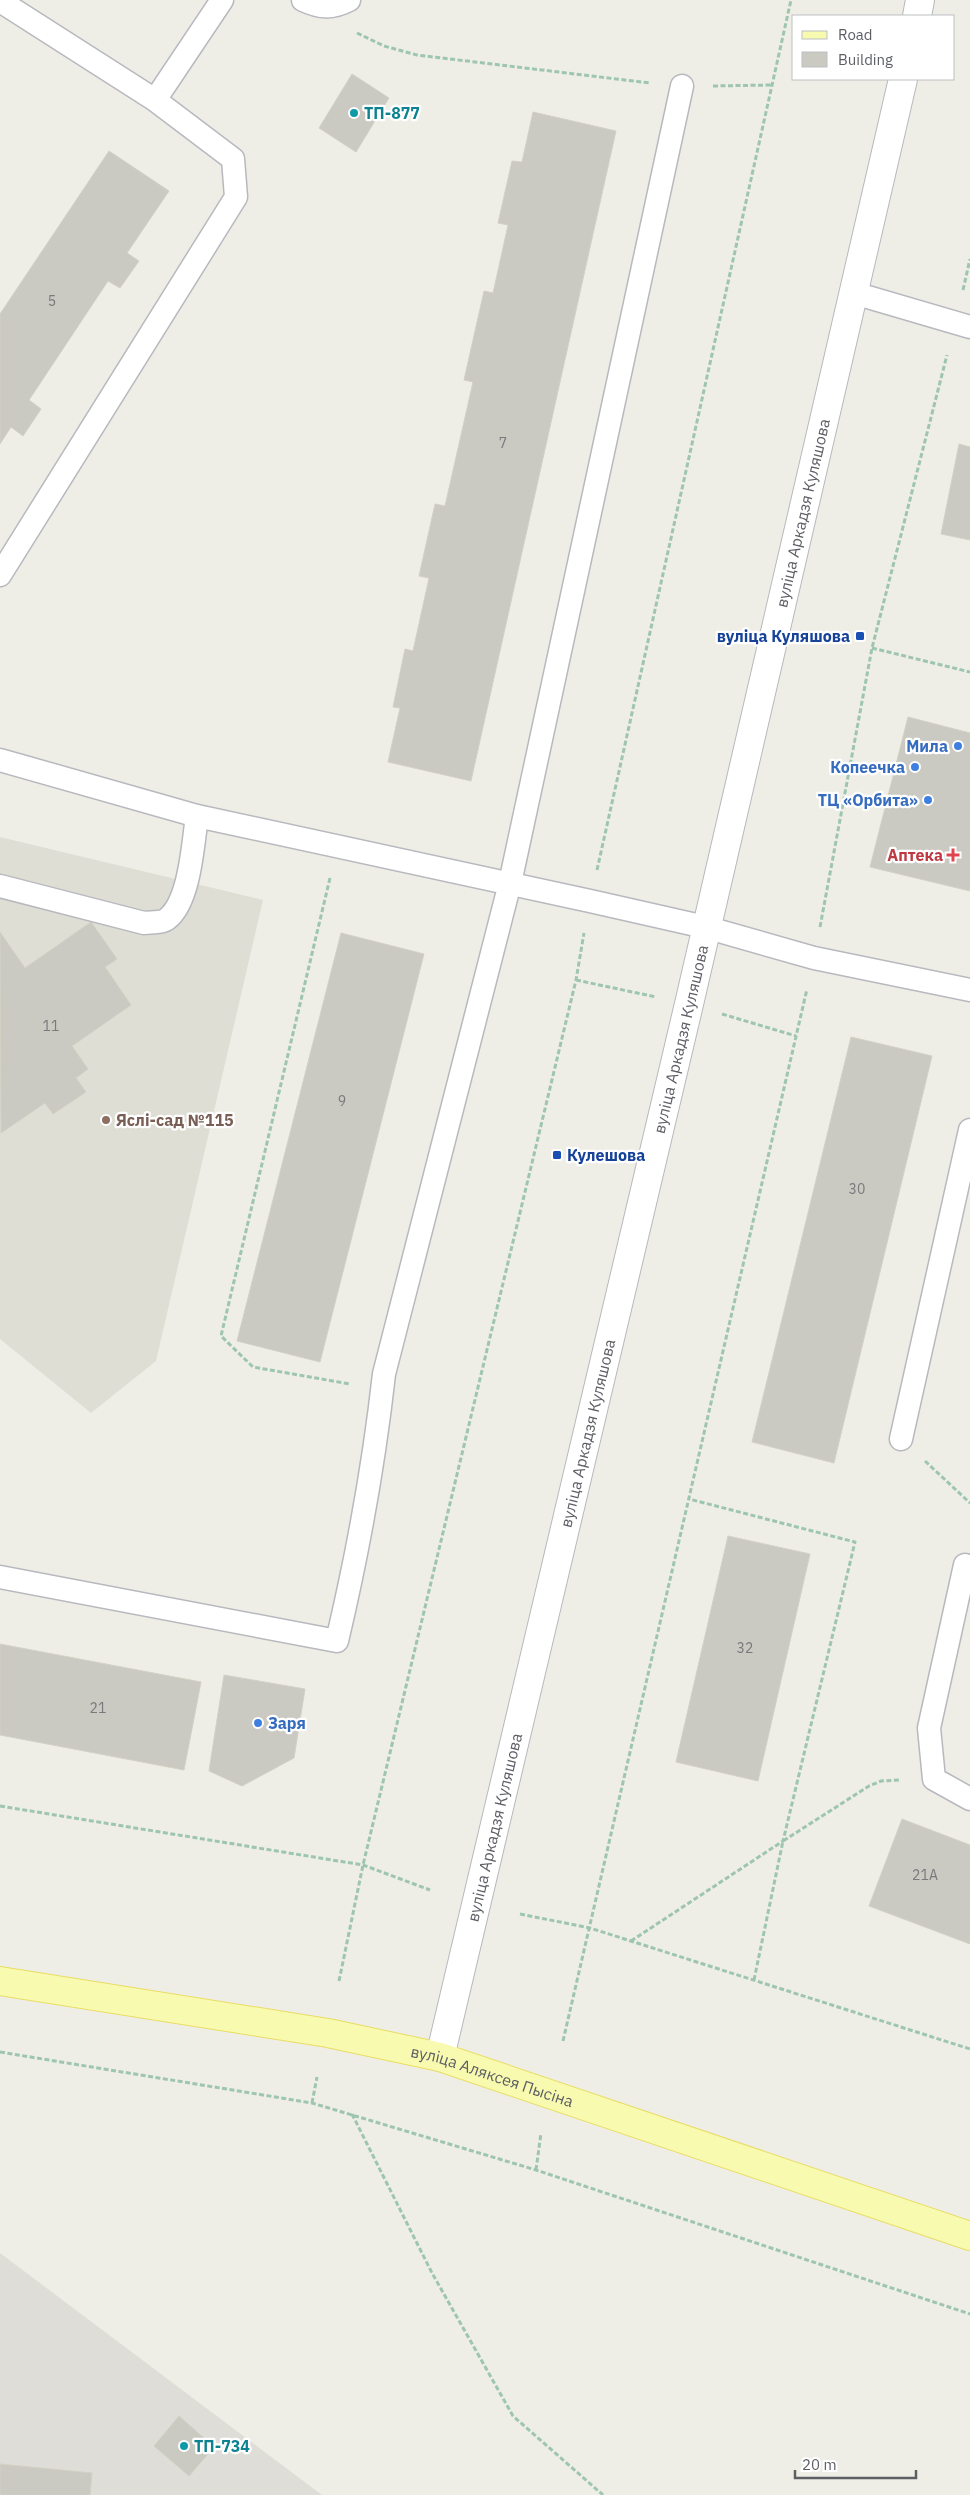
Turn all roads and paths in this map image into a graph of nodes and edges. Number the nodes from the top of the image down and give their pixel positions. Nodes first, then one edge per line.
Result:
1 (222, 0) edge
2 (304, 0) edge
3 (792, 0) edge
4 (920, 0) edge
5 (0, 2) edge
6 (343, 3) edge
7 (917, 15) edge
8 (903, 80) edge
9 (772, 85) junction
10 (682, 86) junction
11 (155, 100) junction
12 (970, 259) edge
13 (854, 293) junction
14 (963, 325) edge
15 (0, 575) edge
16 (872, 648) junction
17 (970, 672) edge
18 (0, 760) edge
19 (197, 816) junction
20 (337, 846) junction
21 (510, 883) junction
22 (0, 886) edge
23 (590, 901) junction
24 (705, 927) junction
25 (814, 958) junction
26 (970, 990) edge
27 (970, 1130) edge
28 (384, 1374) junction
29 (901, 1439) joint
30 (689, 1499) junction
31 (970, 1503) edge
32 (965, 1565) dead end
33 (0, 1577) edge
34 (934, 1779) junction
35 (970, 1800) edge
36 (0, 1806) edge
37 (784, 1841) junction
38 (363, 1866) junction
39 (430, 1890) dead end
40 (520, 1914) dead end
41 (590, 1928) junction
42 (631, 1940) junction
43 (0, 1980) edge
44 (754, 1980) junction
45 (339, 1981) dead end
46 (563, 2040) dead end
47 (970, 2049) edge
48 (0, 2052) edge
49 (440, 2058) junction
50 (317, 2077) dead end
51 (312, 2102) junction
52 (352, 2114) junction
53 (541, 2133) dead end
54 (536, 2170) junction
55 (970, 2236) edge
56 (970, 2314) edge
57 (603, 2495) edge

1 - 11 lane
2 - 6 lane
3 - 9 path
4 - 7 main road
5 - 11 lane
6 - 10 path
8 - 13 main road, вуліца Аркадзя Куляшова
9 - 10 path
9 - 23 path
10 - 21 lane
11 - 15 lane
12 - 14 path
13 - 14 lane
13 - 24 main road, вуліца Аркадзя Куляшова
14 - 16 path
16 - 17 path
16 - 25 path
18 - 19 lane
19 - 20 lane
19 - 22 lane
20 - 21 lane
20 - 28 path
21 - 23 lane
21 - 28 lane
23 - 24 lane
23 - 38 path
24 - 25 lane
24 - 49 main road, вуліца Аркадзя Куляшова
25 - 26 lane
25 - 30 path
27 - 29 lane
28 - 33 lane
29 - 31 path
30 - 37 path
30 - 41 path
32 - 34 lane
34 - 35 lane
34 - 37 path
36 - 38 path
37 - 42 path
37 - 44 path
38 - 39 path
38 - 45 path
40 - 41 path
41 - 42 path
41 - 46 path
42 - 44 path
43 - 49 main road, вуліца Аляксея Пысіна
44 - 47 path
48 - 51 path
49 - 55 main road, вуліца Аляксея Пысіна
50 - 51 path
51 - 52 path
52 - 54 path
52 - 57 path
53 - 54 path
54 - 56 path

